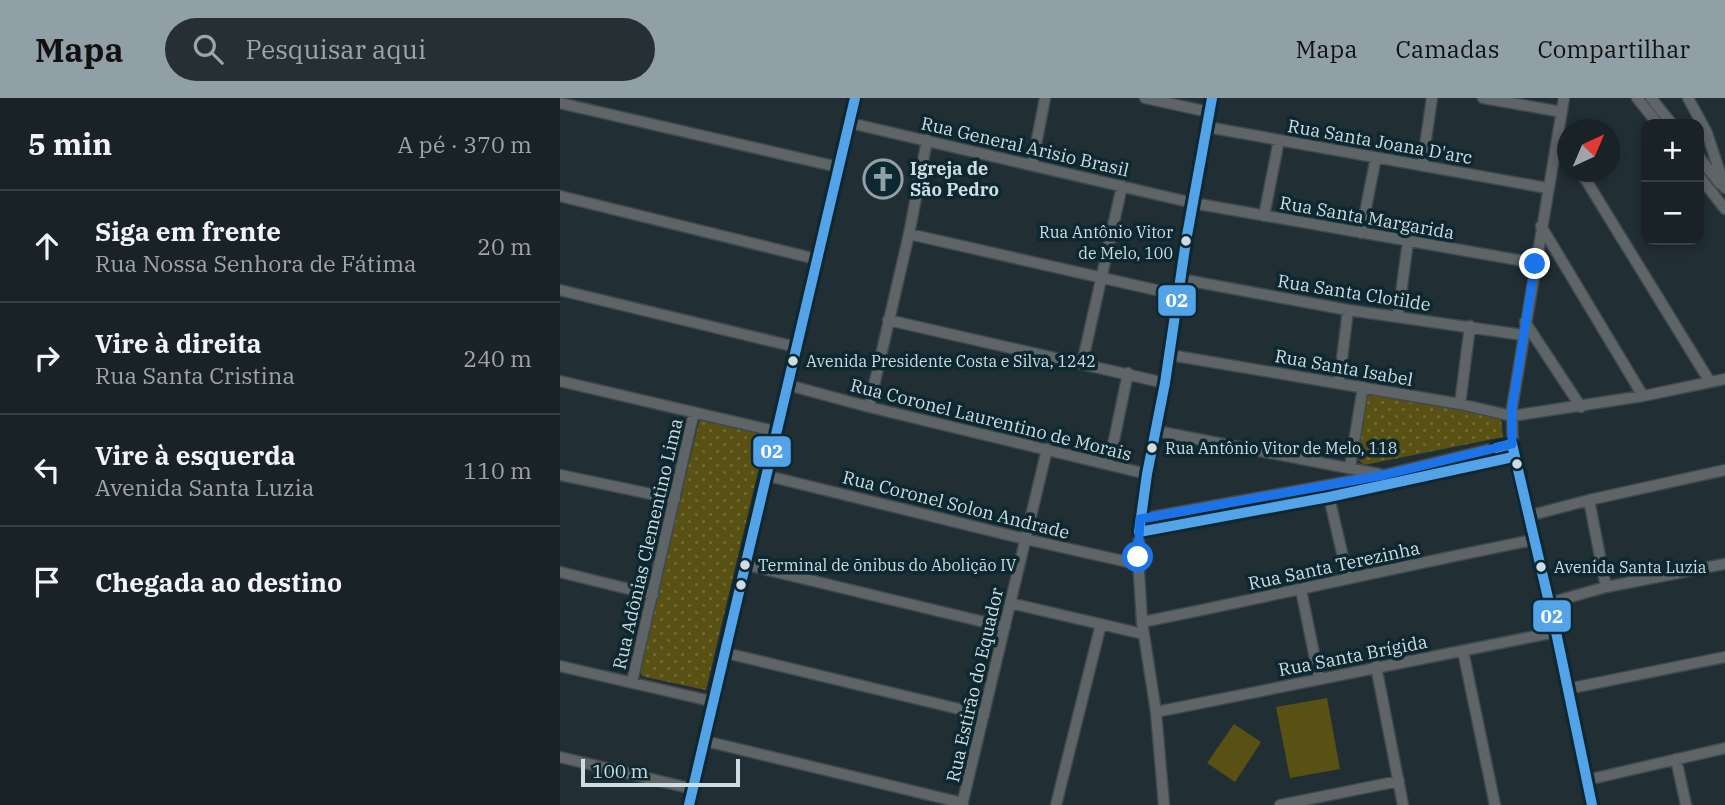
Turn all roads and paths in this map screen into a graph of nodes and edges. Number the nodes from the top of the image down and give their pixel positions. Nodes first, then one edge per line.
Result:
1 (855, 98) edge
2 (1045, 98) edge
3 (1145, 98) edge
4 (1212, 98) edge
5 (1432, 98) edge
6 (1483, 98) edge
7 (1564, 98) edge
8 (1637, 98) edge
9 (1651, 98) edge
10 (1688, 98) edge
11 (560, 103) edge
12 (1209, 112) junction
13 (1562, 112) junction
14 (1561, 119) edge
15 (1654, 119) edge
16 (1668, 119) edge
17 (850, 123) junction
18 (1207, 127) junction
19 (1557, 139) edge
20 (927, 140) junction
21 (1279, 140) junction
22 (1376, 158) junction
23 (1704, 163) edge
24 (1032, 165) junction
25 (1422, 166) junction
26 (838, 167) junction
27 (1587, 182) edge
28 (1704, 182) edge
29 (1122, 186) junction
30 (1547, 188) junction
31 (1725, 189) edge
32 (560, 196) edge
33 (1194, 203) junction
34 (1725, 209) edge
35 (1264, 216) junction
36 (1541, 226) junction
37 (1361, 233) junction
38 (909, 234) junction
39 (1408, 241) junction
40 (816, 259) junction
41 (1535, 264) junction
42 (1101, 276) junction
43 (1180, 279) junction
44 (560, 290) edge
45 (1178, 295) junction
46 (1348, 310) junction
47 (1398, 316) junction
48 (888, 320) junction
49 (1525, 322) junction
50 (1470, 326) junction
51 (1523, 335) junction
52 (796, 347) junction
53 (1170, 355) junction
54 (1082, 363) junction
55 (1128, 373) junction
56 (1725, 379) edge
57 (560, 381) edge
58 (1710, 382) junction
59 (1165, 383) junction
60 (1339, 383) junction
61 (788, 385) junction
62 (1363, 387) junction
63 (1643, 396) junction
64 (1460, 404) junction
65 (869, 407) junction
66 (1581, 407) junction
67 (694, 412) junction
68 (1512, 416) junction
69 (1156, 431) junction
70 (778, 432) junction
71 (1512, 444) junction
72 (1046, 449) junction
73 (1513, 457) junction
74 (1109, 464) junction
75 (1350, 467) junction
76 (1725, 470) edge
77 (1147, 474) junction
78 (560, 475) edge
79 (1384, 475) junction
80 (768, 476) junction
81 (1326, 485) junction
82 (1329, 497) junction
83 (675, 499) junction
84 (1589, 500) junction
85 (1528, 516) junction
86 (1140, 519) junction
87 (1139, 532) junction
88 (1025, 539) junction
89 (1533, 540) junction
90 (1137, 564) junction
91 (1725, 564) edge
92 (747, 565) junction
93 (560, 572) edge
94 (1348, 578) junction
95 (1606, 587) junction
96 (1301, 590) junction
97 (653, 595) junction
98 (1010, 603) junction
99 (1549, 603) junction
100 (1142, 622) junction
101 (1101, 624) junction
102 (1005, 627) junction
103 (1556, 632) junction
104 (1143, 634) junction
105 (1463, 651) junction
106 (726, 653) junction
107 (1725, 657) edge
108 (560, 666) edge
109 (1376, 666) junction
110 (1319, 678) junction
111 (632, 682) junction
112 (1567, 689) junction
113 (715, 702) junction
114 (1156, 712) junction
115 (984, 715) junction
116 (705, 741) junction
117 (1725, 748) edge
118 (560, 757) edge
119 (1676, 759) junction
120 (1587, 780) junction
121 (1399, 781) junction
122 (693, 789) junction
123 (963, 804) edge
124 (689, 805) edge
125 (1056, 805) edge
126 (1164, 805) edge
127 (1280, 805) edge
128 (1403, 805) edge
129 (1495, 805) edge
130 (1592, 805) edge
131 (1686, 805) edge

1 - 17 street
2 - 24 street
3 - 12 street
4 - 12 street
5 - 25 street
6 - 13 street
7 - 13 street
8 - 15 street
9 - 16 street
10 - 31 street
11 - 26 street
12 - 18 street
13 - 14 street
17 - 20 street, Rua General Arisio Brasil
17 - 26 street
18 - 21 street, Rua Santa Joana D'arc
18 - 33 street
19 - 30 street
20 - 24 street, Rua General Arisio Brasil
20 - 38 street
21 - 22 street, Rua Santa Joana D'arc
21 - 35 street
22 - 25 street, Rua Santa Joana D'arc
22 - 37 street
23 - 31 street
24 - 29 street, Rua General Arisio Brasil
25 - 30 street, Rua Santa Joana D'arc
26 - 40 street
27 - 58 street
28 - 34 street
29 - 33 street, Rua General Arisio Brasil
29 - 42 street
30 - 36 street
32 - 40 street
33 - 35 street, Rua Santa Margarida
33 - 43 street
35 - 37 street, Rua Santa Margarida
36 - 41 street
36 - 63 street
37 - 39 street, Rua Santa Margarida
38 - 42 street
38 - 48 street
39 - 41 street, Rua Santa Margarida
39 - 47 street
40 - 52 street
41 - 49 street
42 - 45 street
42 - 54 street
43 - 45 street
43 - 46 street, Rua Santa Clotilde
44 - 52 street
45 - 53 street
46 - 47 street, Rua Santa Clotilde
46 - 60 street
47 - 50 street, Rua Santa Clotilde
48 - 54 street
48 - 65 street
49 - 51 street
49 - 66 street
50 - 51 street, Rua Santa Clotilde
50 - 64 street
51 - 68 street
52 - 61 street
53 - 59 street
53 - 60 street, Rua Santa Isabel
54 - 55 street
55 - 59 street
55 - 74 street
56 - 58 street
57 - 67 street
58 - 63 street
59 - 69 street
60 - 62 street, Rua Santa Isabel
61 - 65 street, Rua Coronel Laurentino de Morais
61 - 70 street
62 - 64 street, Rua Santa Isabel
62 - 75 street
63 - 66 street
64 - 68 street, Rua Santa Isabel
65 - 72 street, Rua Coronel Laurentino de Morais
66 - 68 street
67 - 70 street
67 - 83 street, Rua Adônias Clementino Lima
68 - 71 street
69 - 75 street
69 - 77 street
70 - 80 street
71 - 73 street
71 - 79 street
72 - 74 street, Rua Coronel Laurentino de Morais
72 - 88 street, Rua Estirão do Equador
73 - 82 street
73 - 85 street
74 - 77 street, Rua Coronel Laurentino de Morais
75 - 79 street
76 - 84 street
77 - 86 street
78 - 83 street
79 - 81 street
80 - 88 street, Rua Coronel Solon Andrade
80 - 92 street
81 - 82 street
81 - 86 street
82 - 87 street
82 - 94 street
83 - 97 street, Rua Adônias Clementino Lima
84 - 85 street
84 - 95 street
85 - 89 street
86 - 87 street
87 - 90 street
88 - 90 street, Rua Coronel Solon Andrade
88 - 98 street, Rua Estirão do Equador
89 - 94 street, Rua Santa Terezinha
89 - 99 street
90 - 100 street
91 - 95 street
92 - 102 street
92 - 106 street
93 - 97 street
94 - 96 street, Rua Santa Terezinha
95 - 99 street
96 - 100 street, Rua Santa Terezinha
96 - 110 street
97 - 111 street, Rua Adônias Clementino Lima
98 - 101 street
98 - 102 street, Rua Estirão do Equador
99 - 103 street
100 - 104 street
101 - 104 street
101 - 125 street
102 - 115 street, Rua Estirão do Equador
103 - 105 street, Rua Santa Brígida
103 - 112 street
104 - 114 street
105 - 109 street, Rua Santa Brígida
105 - 129 street
106 - 113 street
106 - 115 street
107 - 112 street
108 - 111 street
109 - 110 street, Rua Santa Brígida
109 - 121 street
110 - 114 street, Rua Santa Brígida
111 - 113 street
112 - 120 street
113 - 116 street
114 - 126 street
115 - 123 street, Rua Estirão do Equador
116 - 122 street
116 - 123 street
117 - 119 street
118 - 122 street
119 - 120 street
119 - 131 street
120 - 130 street
121 - 127 street
121 - 128 street
122 - 124 street

